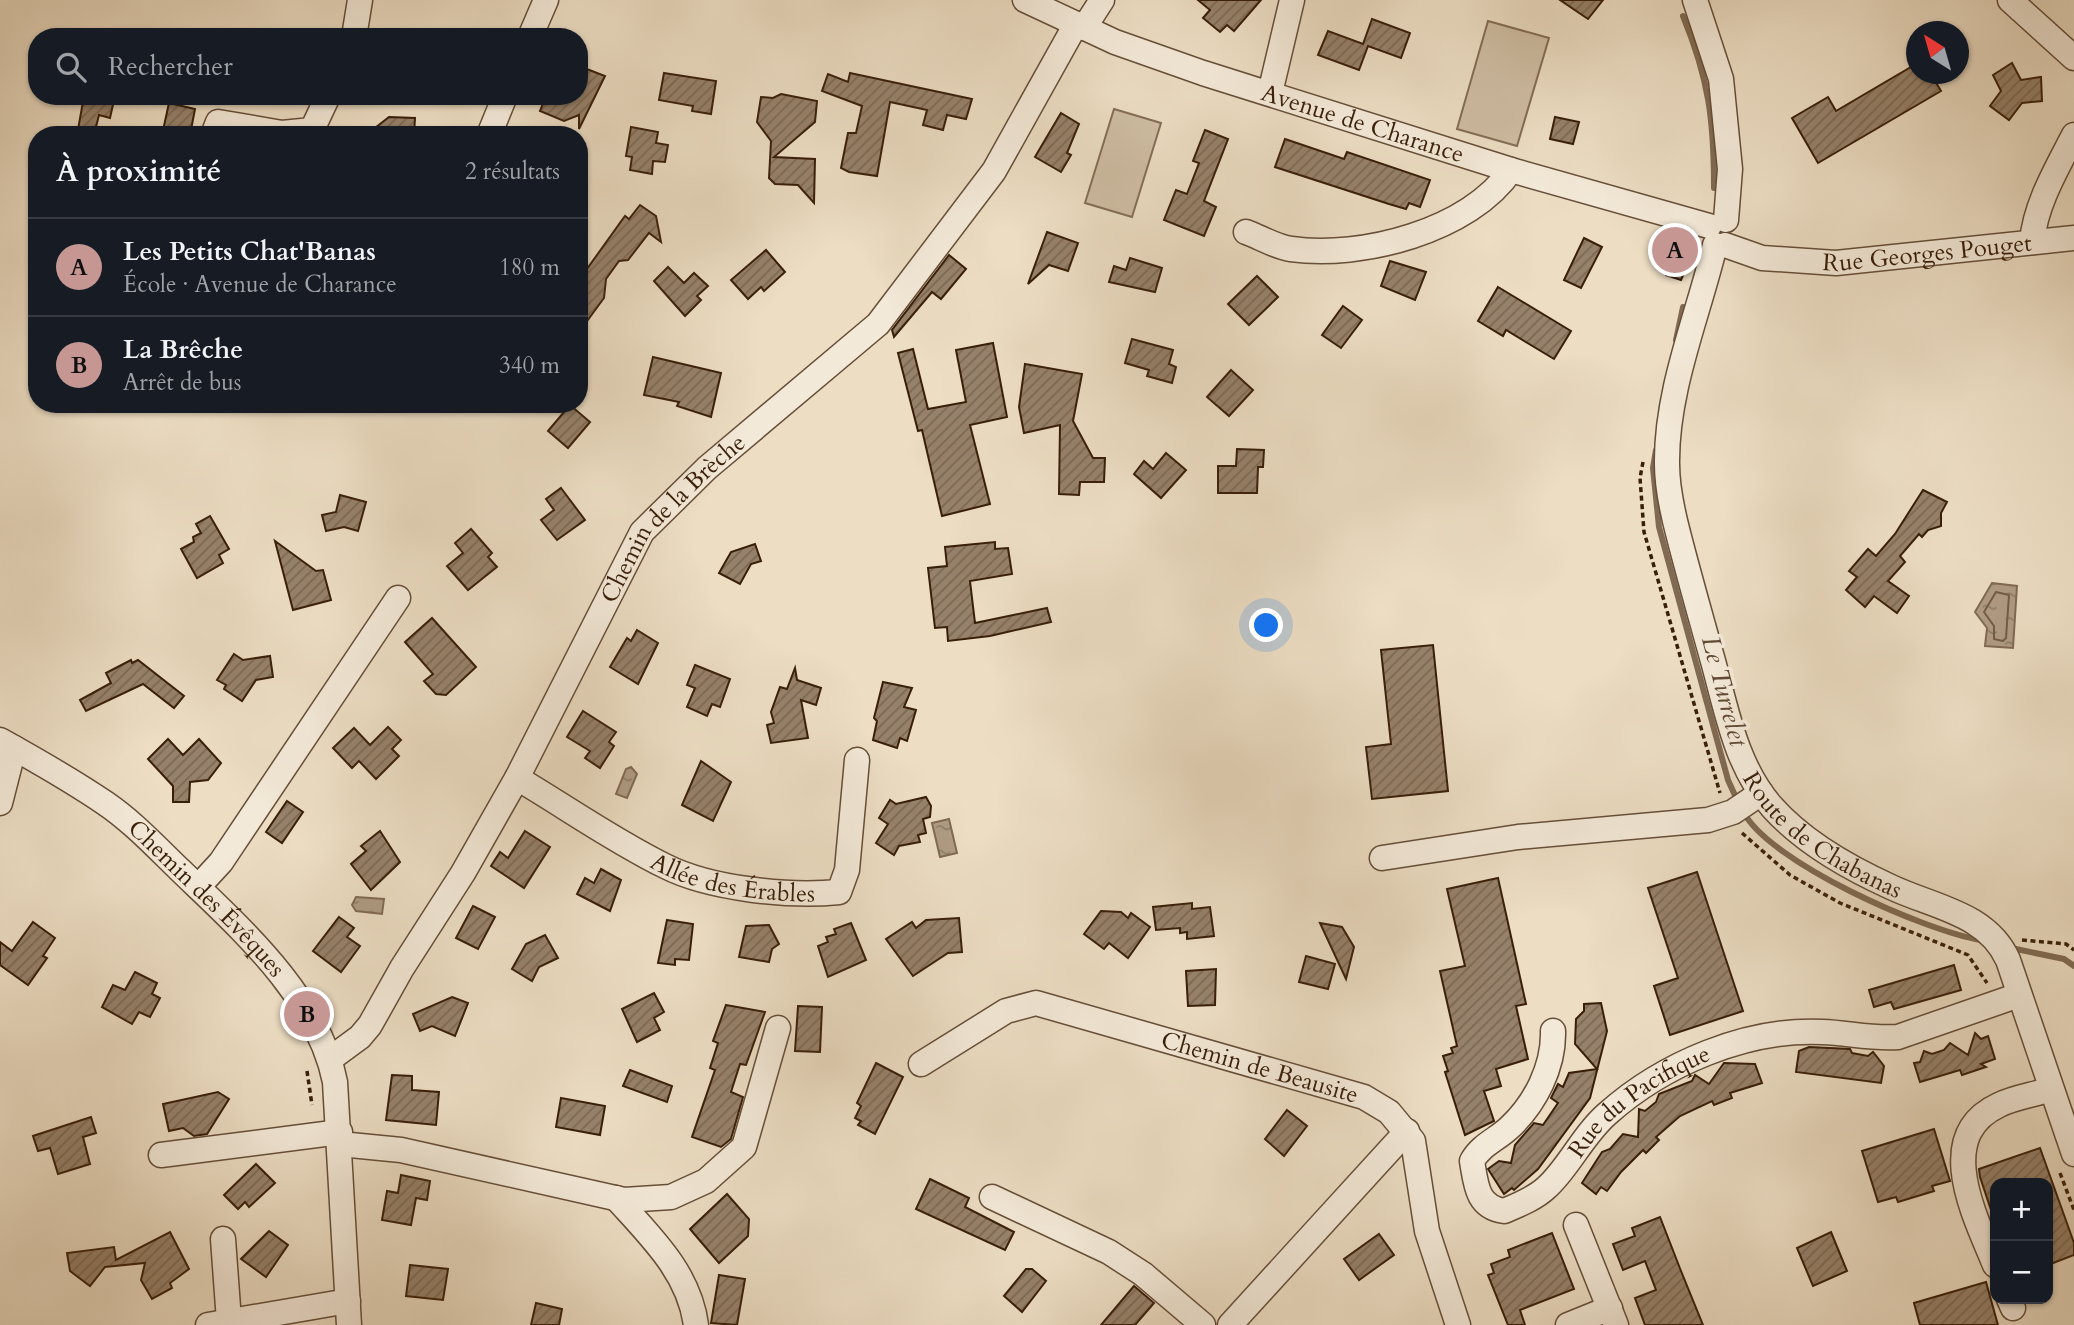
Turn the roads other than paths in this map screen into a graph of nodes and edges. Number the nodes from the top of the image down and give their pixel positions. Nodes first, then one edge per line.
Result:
1 (360, 0) edge
2 (546, 0) edge
3 (1025, 0) edge
4 (1102, 0) edge
5 (1292, 0) edge
6 (1695, 0) edge
7 (2010, 0) edge
8 (1080, 26) junction
9 (355, 28) edge
10 (534, 28) edge
11 (2074, 58) edge
12 (1270, 93) junction
13 (324, 105) edge
14 (501, 105) edge
15 (216, 126) edge
16 (241, 126) edge
17 (314, 126) edge
18 (492, 126) edge
19 (2074, 135) edge
20 (1511, 170) junction
21 (1246, 232) dead end
22 (1722, 234) junction
23 (2074, 238) edge
24 (2032, 242) junction
25 (398, 598) dead end
26 (7, 744) edge
27 (857, 760) dead end
28 (517, 778) junction
29 (0, 803) edge
30 (1743, 805) junction
31 (1382, 858) dead end
32 (198, 887) junction
33 (2008, 999) junction
34 (778, 1028) dead end
35 (1553, 1031) dead end
36 (330, 1059) junction
37 (921, 1064) dead end
38 (2051, 1089) junction
39 (1407, 1131) junction
40 (332, 1137) junction
41 (2074, 1154) edge
42 (161, 1155) dead end
43 (992, 1197) dead end
44 (616, 1198) junction
45 (1576, 1225) dead end
46 (223, 1239) dead end
47 (1990, 1253) edge
48 (349, 1313) edge
49 (1613, 1317) edge
50 (219, 1323) edge
51 (696, 1325) edge
52 (1203, 1325) edge
53 (1230, 1325) edge
54 (1458, 1325) edge
55 (1568, 1325) edge

1 - 9 street
2 - 10 street
3 - 8 street, Avenue de Charance
4 - 8 street, Chemin de la Brèche
5 - 12 street
6 - 22 street, Route de Chabanas
7 - 11 street
8 - 12 street, Avenue de Charance
8 - 28 street, Chemin de la Brèche
12 - 20 street, Avenue de Charance
13 - 17 street
14 - 18 street
15 - 16 street
19 - 24 street
20 - 21 street
20 - 22 street, Avenue de Charance
22 - 24 street, Rue Georges Pouget
22 - 30 street, Route de Chabanas
23 - 24 street, Rue Georges Pouget
25 - 32 street
26 - 29 street
26 - 32 street, Chemin des Évêques
27 - 28 street, Allée des Érables
28 - 36 street, Chemin de la Brèche
30 - 31 street
30 - 33 street, Route de Chabanas
32 - 36 street, Chemin des Évêques
33 - 35 street, Rue du Pacifique
33 - 38 street
34 - 44 street
36 - 40 street, Chemin des Évêques
37 - 39 street, Chemin de Beausite
38 - 41 street
38 - 47 street
39 - 53 street
39 - 54 street
40 - 42 street
40 - 44 street
40 - 48 street, Chemin des Évêques
43 - 52 street
44 - 51 street
45 - 49 street
46 - 50 street
48 - 50 street
49 - 55 street

